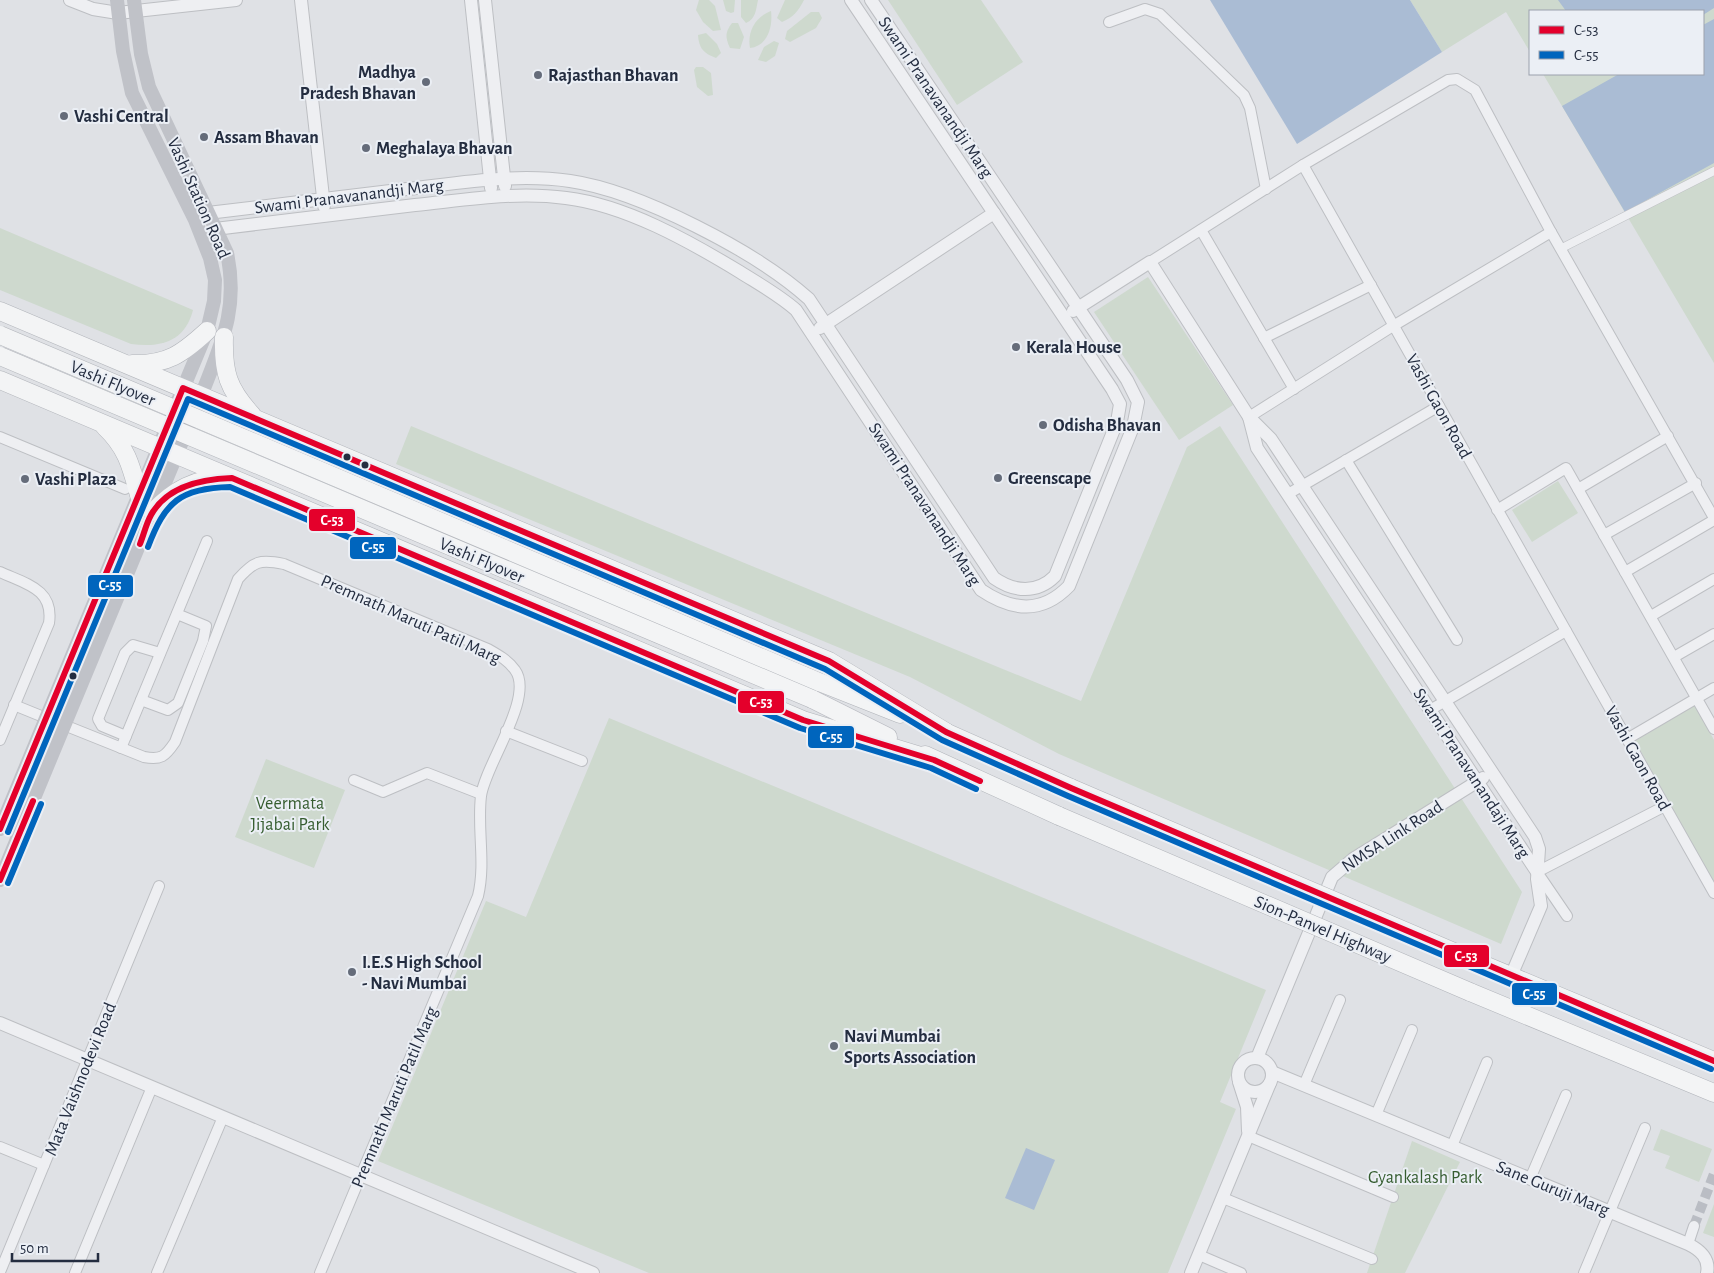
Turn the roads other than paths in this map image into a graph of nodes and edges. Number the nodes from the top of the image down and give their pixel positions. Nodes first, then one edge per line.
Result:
1 (70, 0) edge
2 (236, 0) edge
3 (301, 0) edge
4 (472, 0) edge
5 (485, 0) edge
6 (851, 0) edge
7 (871, 0) edge
8 (135, 5) edge
9 (118, 6) edge
10 (1109, 22) dead end
11 (174, 140) junction
12 (158, 148) junction
13 (1303, 165) junction
14 (1714, 171) edge
15 (504, 179) junction
16 (490, 180) junction
17 (1266, 189) junction
18 (506, 196) junction
19 (492, 198) junction
20 (324, 200) junction
21 (208, 213) junction
22 (994, 213) junction
23 (326, 215) junction
24 (215, 229) junction
25 (1201, 230) junction
26 (1550, 232) junction
27 (1560, 249) junction
28 (1150, 262) junction
29 (1371, 286) junction
30 (1078, 307) junction
31 (0, 311) edge
32 (1064, 316) junction
33 (826, 324) junction
34 (1394, 326) junction
35 (207, 331) junction
36 (812, 334) junction
37 (0, 335) edge
38 (224, 337) junction
39 (1264, 338) junction
40 (0, 356) edge
41 (126, 364) junction
42 (0, 380) edge
43 (183, 388) junction
44 (1294, 389) junction
45 (201, 396) junction
46 (1439, 406) junction
47 (1249, 416) junction
48 (256, 419) junction
49 (101, 423) junction
50 (1668, 436) junction
51 (0, 437) edge
52 (158, 447) junction
53 (177, 455) junction
54 (1346, 460) junction
55 (232, 478) junction
56 (1696, 484) junction
57 (1302, 486) junction
58 (1578, 489) junction
59 (132, 492) junction
60 (1288, 494) junction
61 (1497, 510) junction
62 (153, 512) junction
63 (1714, 519) edge
64 (1604, 535) junction
65 (208, 540) dead end
66 (0, 572) edge
67 (1625, 572) junction
68 (1714, 579) edge
69 (177, 614) junction
70 (1651, 616) junction
71 (1566, 630) junction
72 (1714, 634) edge
73 (1457, 640) dead end
74 (160, 652) junction
75 (1674, 657) junction
76 (1714, 688) edge
77 (1697, 697) junction
78 (141, 700) junction
79 (1445, 702) junction
80 (14, 705) junction
81 (1430, 710) junction
82 (46, 718) junction
83 (64, 725) junction
84 (1714, 728) edge
85 (506, 731) junction
86 (946, 732) junction
87 (126, 736) junction
88 (1627, 739) junction
89 (0, 740) edge
90 (120, 748) junction
91 (934, 760) junction
92 (582, 761) dead end
93 (1492, 773) junction
94 (354, 780) dead end
95 (1478, 782) junction
96 (481, 794) junction
97 (1665, 806) junction
98 (0, 829) edge
99 (1537, 872) junction
100 (0, 880) edge
101 (159, 886) dead end
102 (1714, 893) edge
103 (1567, 916) dead end
104 (1511, 976) junction
105 (1340, 1000) dead end
106 (0, 1023) edge
107 (1412, 1030) dead end
108 (1257, 1058) junction
109 (88, 1060) junction
110 (1714, 1061) edge
111 (1487, 1062) dead end
112 (1271, 1078) junction
113 (1239, 1080) junction
114 (1304, 1085) junction
115 (152, 1087) junction
116 (1714, 1093) edge
117 (1566, 1095) dead end
118 (1376, 1116) junction
119 (223, 1117) junction
120 (1645, 1128) dead end
121 (1248, 1136) junction
122 (1452, 1146) junction
123 (0, 1147) edge
124 (44, 1165) junction
125 (361, 1175) junction
126 (1530, 1179) junction
127 (1393, 1197) dead end
128 (1223, 1198) junction
129 (1610, 1212) junction
130 (1694, 1226) tunnel mouth
131 (1688, 1244) junction
132 (1199, 1255) junction
133 (1372, 1259) dead end
134 (0, 1272) edge
135 (75, 1273) edge
136 (157, 1273) edge
137 (320, 1273) edge
138 (593, 1273) edge
139 (1191, 1273) edge
140 (1241, 1273) edge
141 (1584, 1273) edge
142 (1707, 1273) edge

1 - 9 street
2 - 8 street
3 - 20 street
4 - 16 street
5 - 15 street
6 - 22 street, Swami Pranavanandji Marg
7 - 30 street, Swami Pranavanandji Marg
8 - 9 street
8 - 11 main road, Vashi Station Road
9 - 12 main road, Vashi Station Road
10 - 17 street
11 - 12 main road
11 - 21 main road, Vashi Station Road
12 - 35 main road, Vashi Station Road
13 - 17 street
13 - 26 street
13 - 29 street, Vashi Gaon Road
14 - 27 street
15 - 16 street, Swami Pranavanandji Marg
15 - 18 street
15 - 33 street, Swami Pranavanandji Marg
16 - 19 street
16 - 20 street, Swami Pranavanandji Marg
17 - 25 street
18 - 19 street, Swami Pranavanandji Marg
18 - 36 street, Swami Pranavanandji Marg
19 - 23 street, Swami Pranavanandji Marg
20 - 21 street, Swami Pranavanandji Marg
20 - 23 street
21 - 24 main road, Vashi Station Road
22 - 32 street, Swami Pranavanandji Marg
22 - 33 street
23 - 24 street, Swami Pranavanandji Marg
24 - 38 main road, Vashi Station Road
25 - 28 street
25 - 39 street
26 - 27 street
26 - 34 street
27 - 50 street
28 - 30 street
28 - 47 street, Swami Pranavanandaji Marg
29 - 34 street, Vashi Gaon Road
29 - 39 street
30 - 32 street
30 - 36 street, Swami Pranavanandji Marg
31 - 41 highway
32 - 33 street, Swami Pranavanandji Marg
33 - 36 street
34 - 44 street
34 - 46 street, Vashi Gaon Road
35 - 41 highway
35 - 43 main road, Vashi Station Road
37 - 86 highway, Vashi Flyover, bridge
38 - 45 main road, Vashi Station Road
38 - 48 highway
39 - 44 street
40 - 91 highway, Vashi Flyover, bridge
41 - 43 highway
42 - 49 highway
43 - 45 highway
43 - 52 main road, Vashi Station Road
44 - 47 street
45 - 48 highway
45 - 53 main road, Vashi Station Road
46 - 54 street
46 - 61 street, Vashi Gaon Road
47 - 57 street, Swami Pranavanandaji Marg
47 - 60 street, Swami Pranavanandaji Marg
48 - 86 highway
49 - 52 highway
49 - 59 highway
50 - 56 street
50 - 58 street
51 - 59 street
52 - 53 highway
52 - 59 main road, Vashi Station Road
53 - 55 highway
53 - 62 main road, Vashi Station Road
54 - 57 street
54 - 73 street
55 - 62 highway
55 - 91 highway
56 - 63 street
56 - 64 street
57 - 60 street
57 - 79 street, Swami Pranavanandaji Marg
58 - 61 street
58 - 64 street
59 - 82 main road, Vashi Station Road
60 - 81 street, Swami Pranavanandaji Marg
61 - 71 street, Vashi Gaon Road
62 - 83 main road, Vashi Station Road
63 - 67 street
64 - 67 street
65 - 69 street
66 - 80 street
67 - 70 street
68 - 70 street
69 - 74 street
69 - 78 street
70 - 75 street
71 - 79 street
71 - 88 street, Vashi Gaon Road
72 - 75 street
74 - 78 street
74 - 87 street
75 - 77 street
76 - 77 street
77 - 84 street
77 - 88 street
78 - 87 street
79 - 81 street
79 - 93 street, Swami Pranavanandaji Marg
80 - 82 street
80 - 89 street
81 - 95 street, Swami Pranavanandaji Marg
82 - 83 main road
82 - 98 main road, Vashi Station Road
83 - 90 street, Premnath Maruti Patil Marg
83 - 100 main road, Vashi Station Road
85 - 90 street, Premnath Maruti Patil Marg
85 - 92 street
85 - 96 street, Premnath Maruti Patil Marg
86 - 104 highway, Sion-Panvel Highway, bridge
87 - 90 street
88 - 97 street, Vashi Gaon Road
91 - 116 highway, Sion-Panvel Highway, bridge
93 - 95 street, NMSA Link Road
93 - 99 street, Swami Pranavanandaji Marg
94 - 96 street
95 - 99 street, Swami Pranavanandaji Marg
95 - 108 street, NMSA Link Road
96 - 125 street, Premnath Maruti Patil Marg
97 - 99 street
97 - 102 street, Vashi Gaon Road
99 - 103 street
99 - 104 street
101 - 109 street, Mata Vaishnodevi Road
104 - 110 highway, Sion-Panvel Highway
105 - 114 street
106 - 109 street
107 - 118 street
108 - 112 street
108 - 113 street
109 - 115 street
109 - 124 street, Mata Vaishnodevi Road
111 - 122 street
112 - 113 street
112 - 114 street, Sane Guruji Marg
112 - 121 street
113 - 121 street
114 - 118 street, Sane Guruji Marg
115 - 119 street
115 - 135 street
117 - 126 street
118 - 122 street, Sane Guruji Marg
119 - 125 street
119 - 136 street
120 - 129 street
121 - 127 street
121 - 128 street
122 - 126 street, Sane Guruji Marg
123 - 124 street
124 - 134 street, Mata Vaishnodevi Road
125 - 137 street, Premnath Maruti Patil Marg
125 - 138 street
126 - 129 street, Sane Guruji Marg
128 - 132 street
128 - 133 street
129 - 131 street, Sane Guruji Marg
129 - 141 street
130 - 131 street
131 - 142 street, Sane Guruji Marg
132 - 139 street
132 - 140 street

